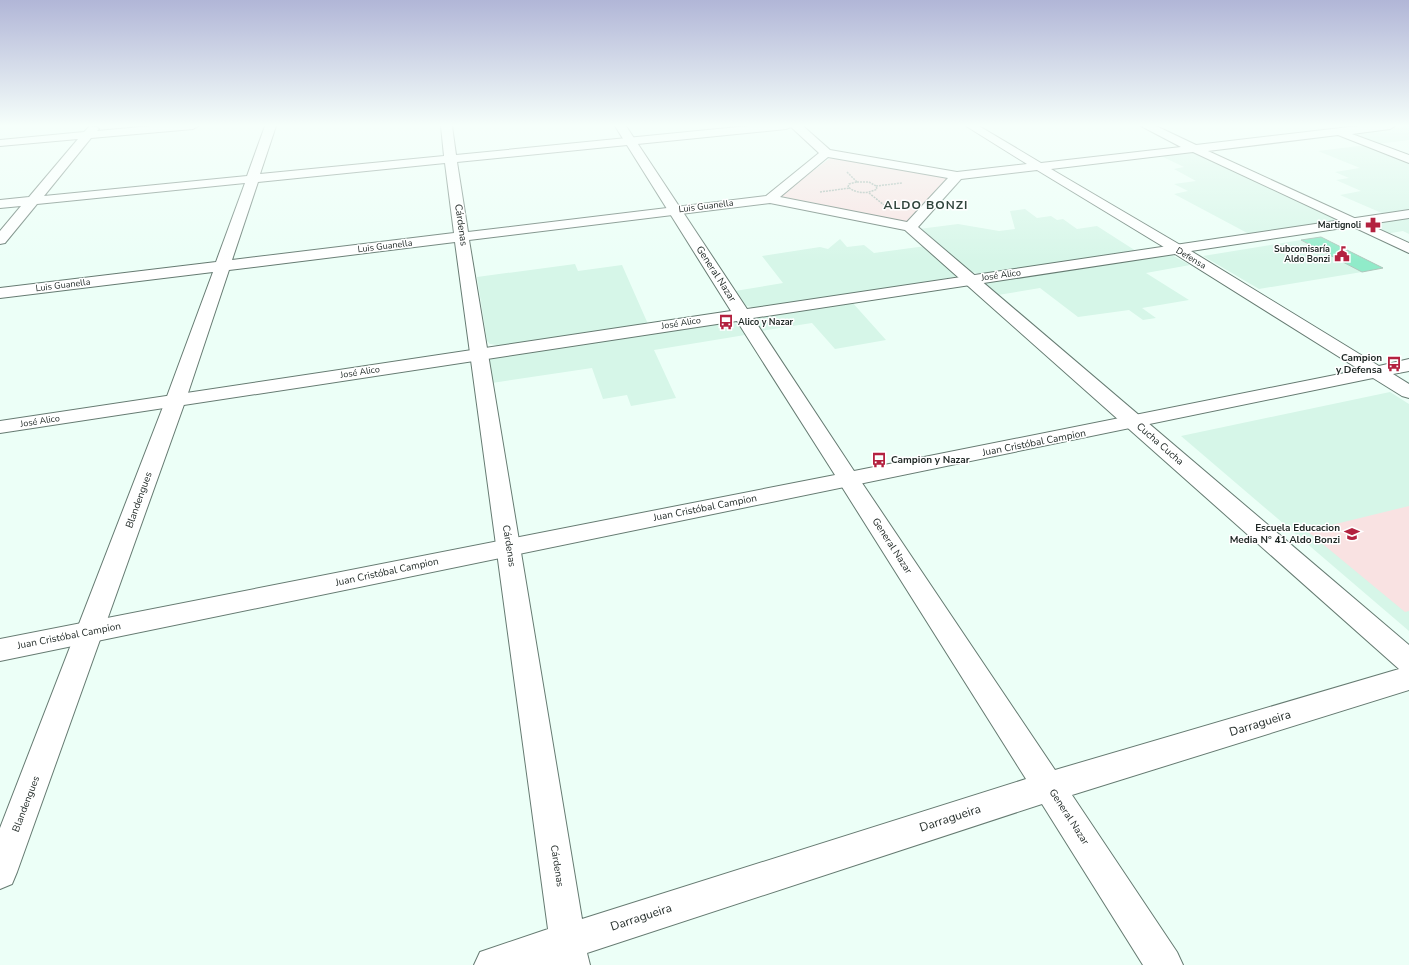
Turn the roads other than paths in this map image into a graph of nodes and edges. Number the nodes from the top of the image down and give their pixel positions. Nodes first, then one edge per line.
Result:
1 (58, 171) edge
2 (256, 171) edge
3 (342, 171) edge
4 (453, 171) edge
5 (649, 171) edge
6 (804, 171) edge
7 (929, 171) edge
8 (1002, 171) edge
9 (1046, 171) edge
10 (1243, 171) edge
11 (957, 176) junction
12 (253, 180) junction
13 (770, 199) junction
14 (33, 201) junction
15 (0, 204) edge
16 (674, 210) junction
17 (1409, 214) edge
18 (1353, 222) junction
19 (910, 227) junction
20 (462, 237) junction
21 (0, 240) edge
22 (1177, 249) junction
23 (1409, 249) edge
24 (222, 266) junction
25 (970, 279) junction
26 (0, 293) edge
27 (742, 314) junction
28 (478, 354) junction
29 (1409, 365) edge
30 (1376, 372) junction
31 (1409, 392) edge
32 (176, 399) junction
33 (1135, 422) junction
34 (0, 427) edge
35 (848, 479) junction
36 (509, 548) junction
37 (90, 633) junction
38 (0, 650) edge
39 (1409, 661) edge
40 (1409, 678) edge
41 (1049, 787) junction
42 (0, 872) edge
43 (570, 953) edge
44 (494, 965) edge
45 (1164, 965) edge

1 - 14 street
2 - 12 street, Blandengues
3 - 12 street
4 - 20 street, Cárdenas
5 - 16 street, General Nazar
6 - 13 street
7 - 11 street
8 - 11 street
9 - 22 street, Defensa
10 - 18 street
11 - 19 street
12 - 14 street
12 - 24 street, Blandengues
13 - 16 street, Luis Guanella
13 - 19 street, Luis Guanella
14 - 15 street
14 - 21 street
16 - 20 street, Luis Guanella
16 - 27 street, General Nazar
17 - 18 street, José Alico
18 - 22 street, José Alico
18 - 23 street
19 - 25 street, Cucha Cucha
20 - 24 street, Luis Guanella
20 - 28 street, Cárdenas
22 - 25 street, José Alico
22 - 30 street, Defensa
24 - 26 street, Luis Guanella
24 - 32 street, Blandengues
25 - 27 street, José Alico
25 - 33 street, Cucha Cucha
27 - 28 street, José Alico
27 - 35 street, General Nazar
28 - 32 street, José Alico
28 - 36 street, Cárdenas
29 - 30 street, Juan Cristóbal Campion
30 - 31 street, Defensa
30 - 33 street, Juan Cristóbal Campion
32 - 34 street, José Alico
32 - 37 street, Blandengues
33 - 35 street, Juan Cristóbal Campion
33 - 39 street, Cucha Cucha
35 - 36 street, Juan Cristóbal Campion
35 - 41 street, General Nazar
36 - 37 street, Juan Cristóbal Campion
36 - 43 street, Cárdenas
37 - 38 street, Juan Cristóbal Campion
37 - 42 street, Blandengues
40 - 41 street, Darragueira
41 - 43 street, Darragueira
41 - 45 street, General Nazar
43 - 44 street, Darragueira

